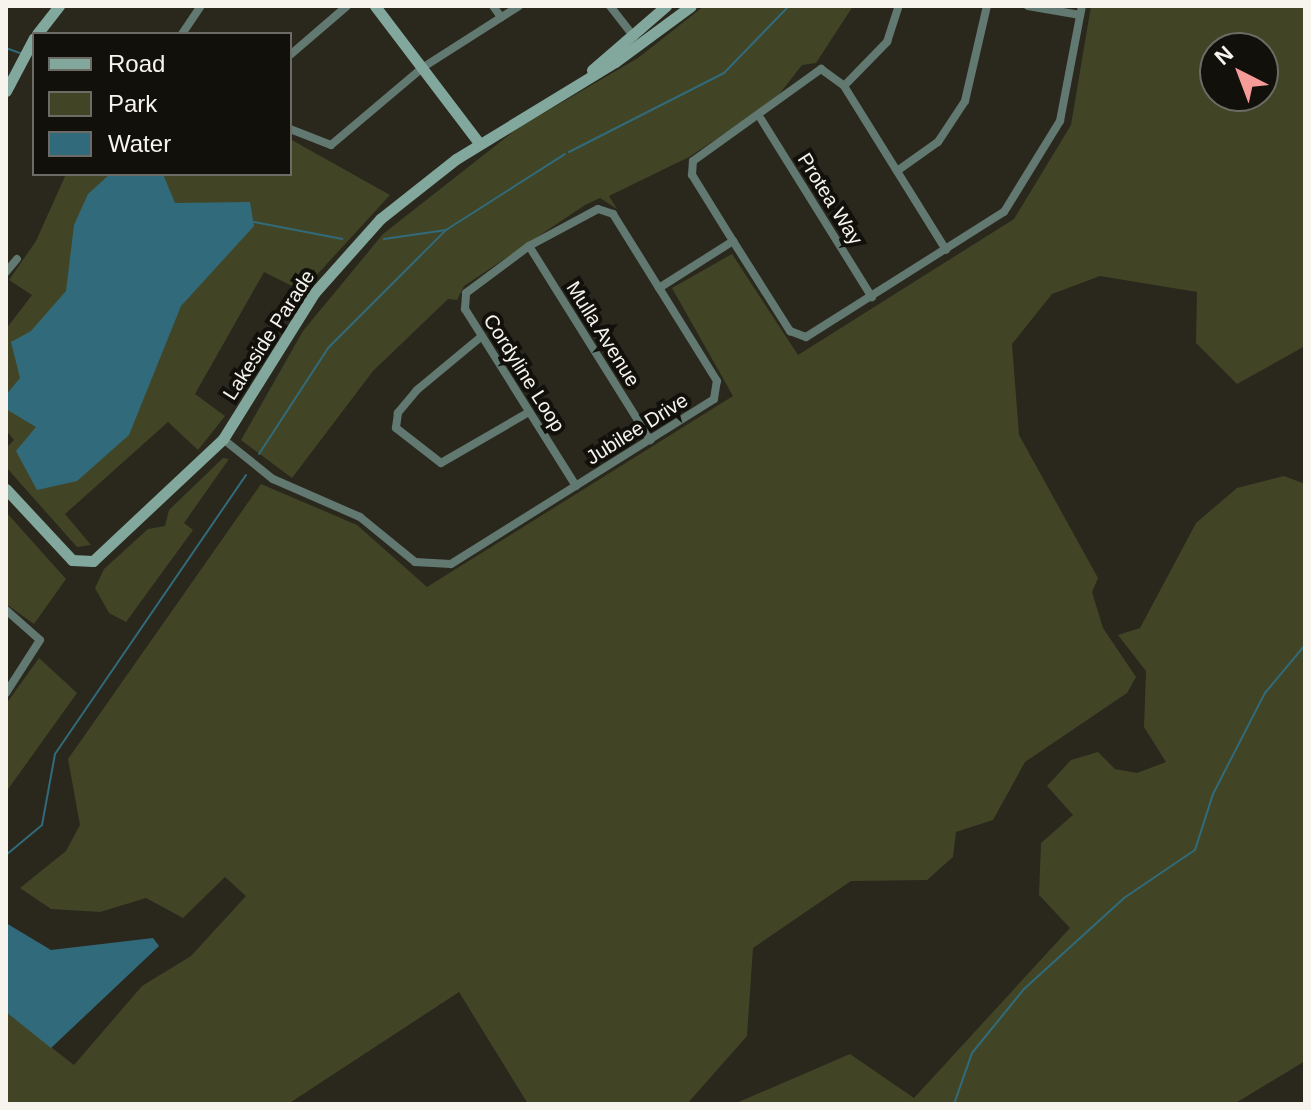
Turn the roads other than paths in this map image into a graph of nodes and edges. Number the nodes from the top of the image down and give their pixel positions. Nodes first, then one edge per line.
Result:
1 (59, 6) edge
2 (201, 6) edge
3 (347, 6) edge
4 (375, 6) edge
5 (493, 6) edge
6 (519, 6) edge
7 (610, 6) edge
8 (666, 6) edge
9 (691, 6) edge
10 (899, 6) edge
11 (987, 6) edge
12 (1028, 6) edge
13 (1081, 10) edge
14 (501, 17) junction
15 (39, 32) edge
16 (183, 32) edge
17 (636, 40) junction
18 (32, 42) edge
19 (292, 53) edge
20 (422, 68) junction
21 (844, 86) junction
22 (6, 91) edge
23 (761, 119) junction
24 (292, 130) edge
25 (479, 143) junction
26 (897, 171) junction
27 (733, 241) junction
28 (529, 246) junction
29 (946, 250) junction
30 (17, 259) dead end
31 (6, 272) edge
32 (659, 288) junction
33 (872, 297) junction
34 (482, 336) junction
35 (529, 412) junction
36 (223, 439) junction
37 (650, 440) junction
38 (576, 486) junction
39 (6, 489) edge
40 (6, 610) edge
41 (6, 693) edge

1 - 15 street
2 - 16 street
3 - 19 street
4 - 20 street
5 - 14 street
6 - 14 street
7 - 17 street
8 - 17 street, Lakeside Parade
9 - 17 street, Lakeside Parade
10 - 21 street
11 - 26 street
12 - 13 street
13 - 29 street
14 - 20 street
17 - 25 street, Lakeside Parade
18 - 22 street
20 - 24 street
20 - 25 street
21 - 23 street
21 - 26 street
23 - 27 street
23 - 33 street, Protea Way
25 - 36 street, Lakeside Parade
26 - 29 street
27 - 32 street
27 - 33 street
28 - 32 street, Cordyline Loop
28 - 34 street, Cordyline Loop
28 - 37 street, Mulla Avenue
29 - 33 street
30 - 31 street
32 - 37 street, Jubilee Drive
34 - 35 street, Cordyline Loop
34 - 35 street
35 - 38 street, Cordyline Loop
36 - 38 street, Jubilee Drive
36 - 39 street, Lakeside Parade
37 - 38 street, Jubilee Drive
40 - 41 street

